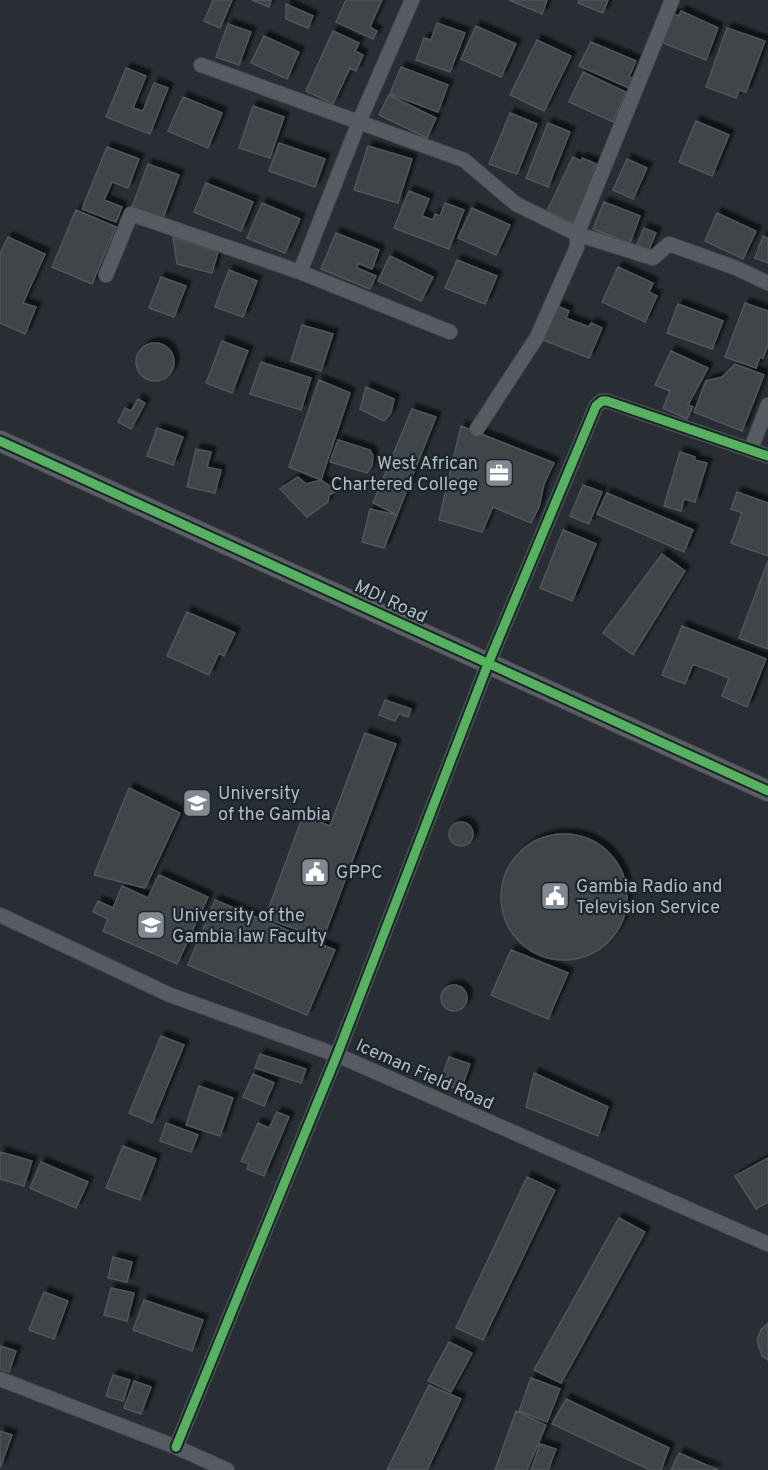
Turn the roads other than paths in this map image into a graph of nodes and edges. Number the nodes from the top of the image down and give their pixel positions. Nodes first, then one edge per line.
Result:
1 (412, 0) edge
2 (672, 0) edge
3 (201, 65) dead end
4 (359, 122) junction
5 (576, 234) junction
6 (300, 272) junction
7 (106, 275) dead end
8 (768, 283) edge
9 (450, 332) dead end
10 (768, 405) edge
11 (477, 429) dead end
12 (0, 441) edge
13 (751, 449) junction
14 (768, 456) edge
15 (488, 664) junction
16 (768, 791) edge
17 (0, 915) edge
18 (337, 1055) junction
19 (768, 1244) edge
20 (0, 1379) edge
21 (176, 1447) junction
22 (195, 1464) edge
23 (227, 1470) edge

1 - 4 street
2 - 5 street
3 - 4 street
4 - 5 street
4 - 6 street
5 - 8 street
5 - 11 street
6 - 7 street
6 - 9 street
10 - 13 street
12 - 15 street, MDI Road
13 - 14 street
13 - 15 street
15 - 16 street, MDI Road
15 - 18 street
17 - 18 street, Iceman Field Road
18 - 19 street, Iceman Field Road
18 - 21 street
20 - 21 street
21 - 22 street
22 - 23 street

